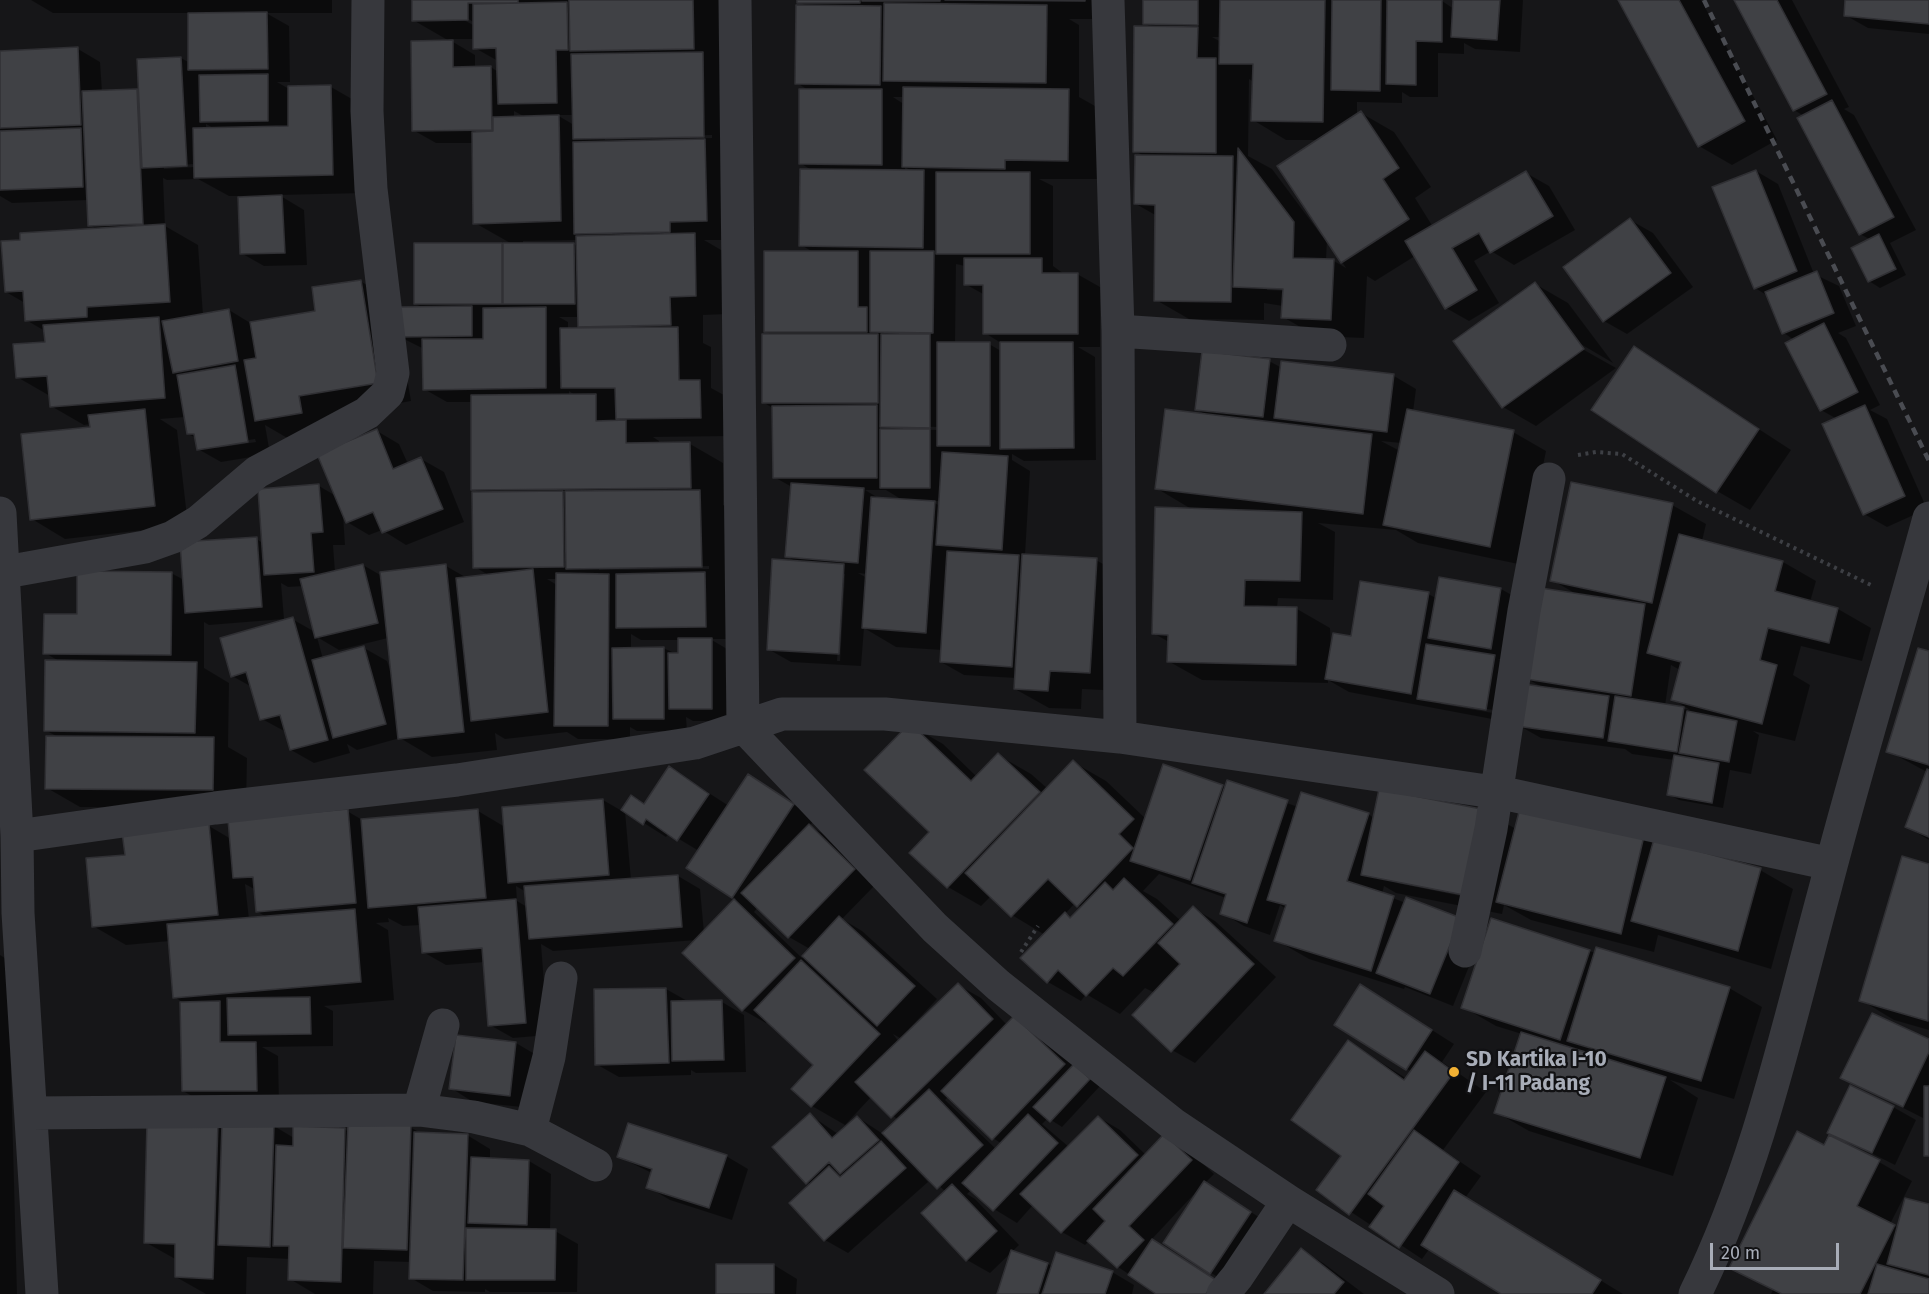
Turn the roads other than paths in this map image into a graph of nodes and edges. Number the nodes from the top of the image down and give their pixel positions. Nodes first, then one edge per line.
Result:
1 (368, 0) edge
2 (735, 0) edge
3 (1108, 0) edge
4 (1118, 331) junction
5 (1330, 345) dead end
6 (1549, 479) road end
7 (0, 513) edge
8 (1929, 518) edge
9 (3, 573) edge
10 (743, 726) junction
11 (1120, 737) junction
12 (1498, 792) junction
13 (17, 836) junction
14 (1831, 864) junction
15 (9, 914) edge
16 (1465, 951) dead end
17 (561, 978) dead end
18 (443, 1025) dead end
19 (419, 1110) junction
20 (31, 1113) junction
21 (530, 1130) junction
22 (596, 1165) dead end
23 (1288, 1202) junction
24 (42, 1294) edge
25 (1223, 1294) edge
26 (1438, 1294) edge
27 (1695, 1294) edge

1 - 9 street
2 - 10 street
3 - 4 street
4 - 5 street
4 - 11 street
6 - 12 street
7 - 9 street
8 - 14 street
9 - 13 street
10 - 11 street
10 - 13 street
10 - 23 street
11 - 12 street
12 - 14 street
12 - 16 street
13 - 15 street
14 - 27 street
15 - 20 street
17 - 21 street
18 - 19 street
19 - 20 street
19 - 21 street
20 - 24 street
21 - 22 street
23 - 25 street
23 - 26 street

